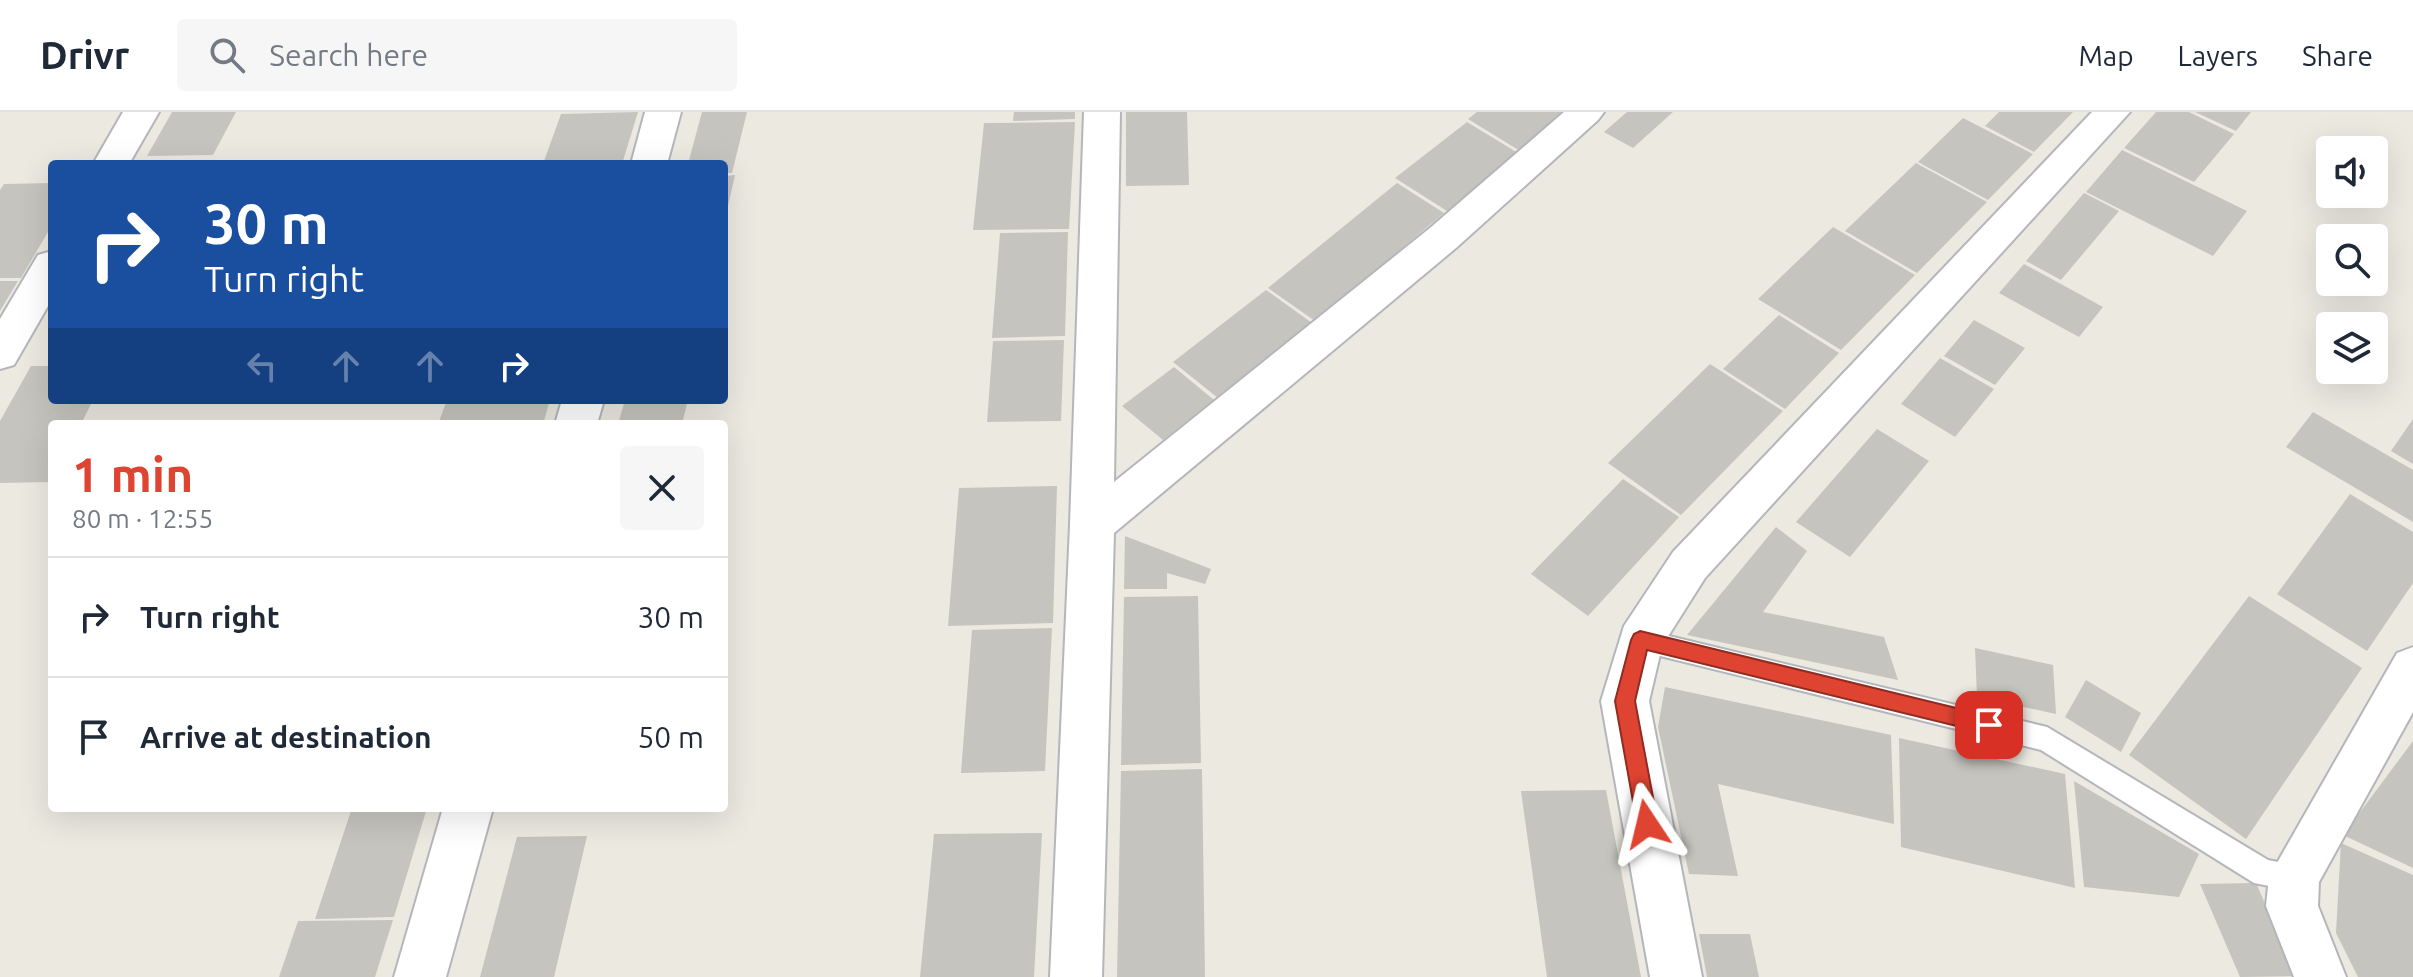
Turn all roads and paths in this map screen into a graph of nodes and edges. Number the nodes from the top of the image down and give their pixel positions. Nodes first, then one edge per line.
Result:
1 (141, 112) edge
2 (663, 112) edge
3 (1102, 112) edge
4 (1586, 112) edge
5 (2112, 112) edge
6 (113, 160) edge
7 (650, 160) edge
8 (48, 272) edge
9 (0, 354) edge
10 (1092, 525) junction
11 (1640, 640) junction
12 (2413, 668) edge
13 (467, 812) edge
14 (2294, 877) junction
15 (420, 977) edge
16 (1076, 977) edge
17 (1676, 977) edge
18 (2320, 977) edge

1 - 6 street
2 - 7 street
3 - 10 street
4 - 10 street
5 - 11 street
8 - 9 street
10 - 16 street
11 - 14 lane
11 - 17 street
12 - 14 street
13 - 15 street
14 - 18 street

